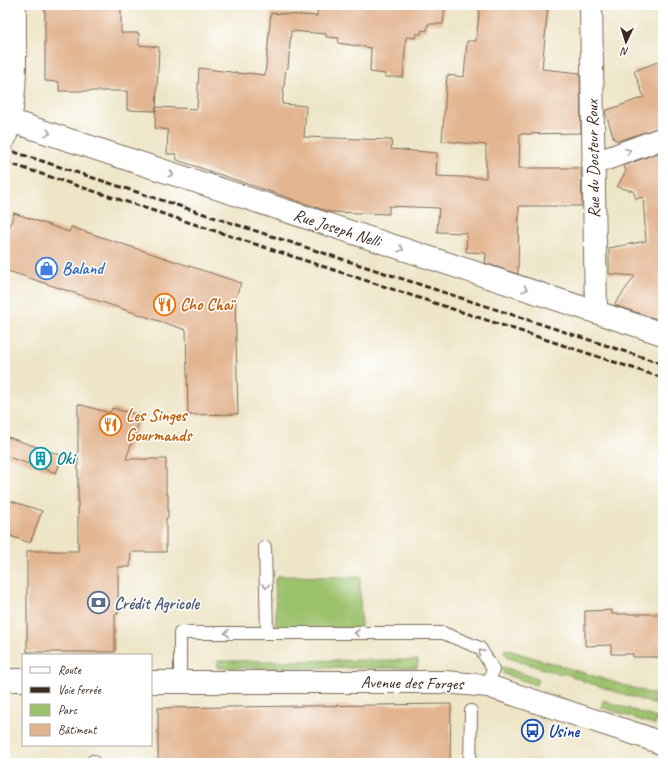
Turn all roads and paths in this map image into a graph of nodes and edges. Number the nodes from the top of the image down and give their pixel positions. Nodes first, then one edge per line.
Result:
1 (15, 5) edge
2 (591, 5) edge
3 (8, 130) edge
4 (663, 138) edge
5 (593, 164) junction
6 (596, 312) junction
7 (663, 334) edge
8 (265, 547) dead end
9 (267, 633) junction
10 (5, 680) edge
11 (22, 680) edge
12 (152, 682) edge
13 (180, 682) junction
14 (488, 686) junction
15 (471, 711) dead end
16 (663, 744) edge
17 (470, 763) edge

1 - 3 street
2 - 5 street, Rue du Docteur Roux
3 -> 6 street, Rue Joseph Nelli
5 -> 4 street
5 - 6 street, Rue du Docteur Roux
6 - 7 street, Rue Joseph Nelli
8 -> 9 lane
9 -> 13 lane
14 -> 9 lane
10 - 11 street
12 - 13 street, Avenue des Forges
13 - 14 street, Avenue des Forges
14 - 16 street, Avenue des Forges
15 - 17 lane

